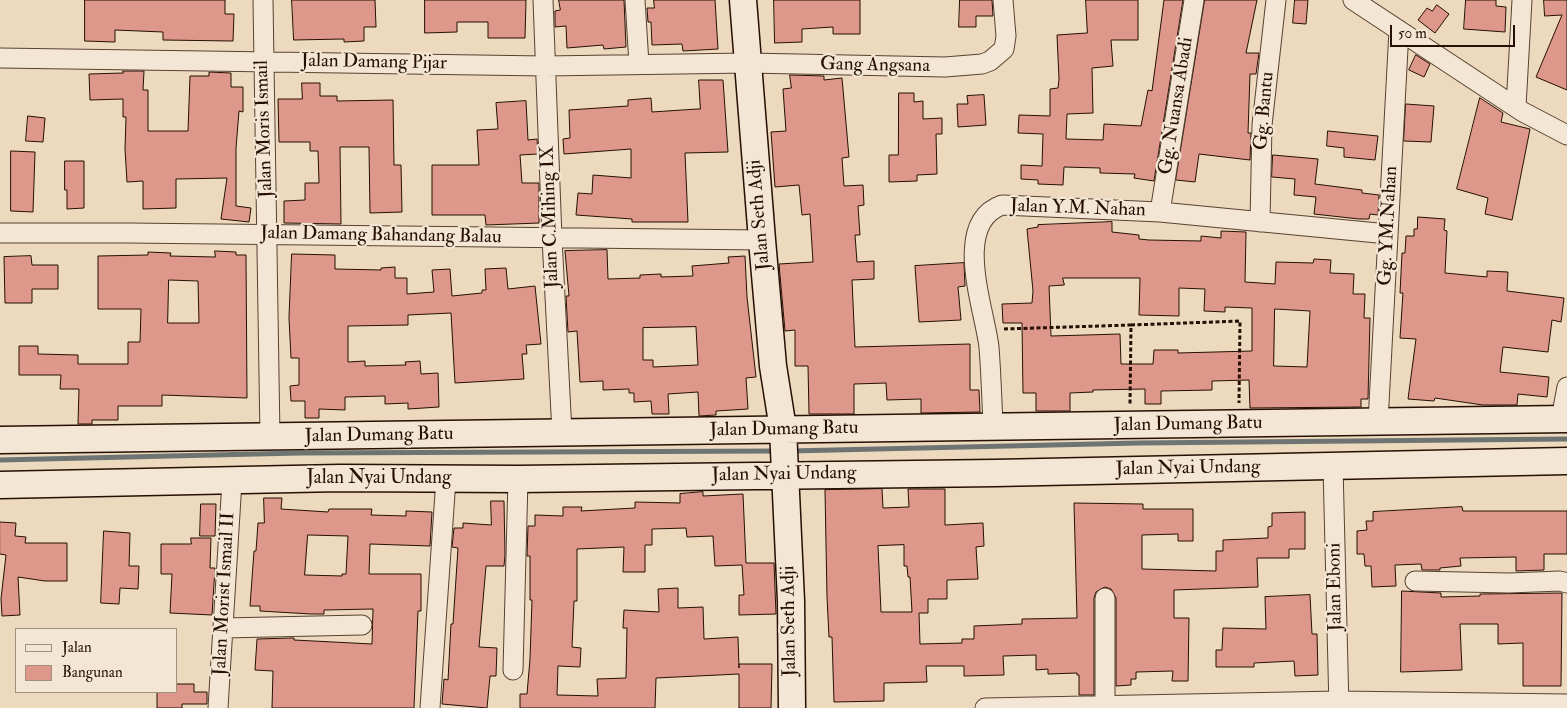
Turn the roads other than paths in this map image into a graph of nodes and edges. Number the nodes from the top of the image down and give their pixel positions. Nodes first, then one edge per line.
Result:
1 (263, 0) edge
2 (543, 0) edge
3 (635, 0) edge
4 (743, 0) edge
5 (1003, 0) edge
6 (1194, 0) edge
7 (1276, 0) edge
8 (1354, 0) edge
9 (1522, 0) edge
10 (1399, 30) junction
11 (0, 58) edge
12 (263, 62) junction
13 (748, 63) junction
14 (639, 64) junction
15 (545, 66) junction
16 (1516, 107) junction
17 (1567, 135) edge
18 (1160, 212) junction
19 (1260, 222) junction
20 (0, 234) edge
21 (268, 234) junction
22 (1388, 234) junction
23 (552, 238) junction
24 (762, 240) junction
25 (1567, 387) edge
26 (1564, 419) edge
27 (1378, 422) junction
28 (993, 428) junction
29 (562, 433) junction
30 (783, 434) junction
31 (270, 437) junction
32 (0, 440) edge
33 (1567, 460) edge
34 (1333, 466) junction
35 (786, 472) junction
36 (446, 479) junction
37 (518, 479) junction
38 (232, 481) junction
39 (0, 485) edge
40 (1415, 581) dead end
41 (1567, 583) edge
42 (1105, 598) dead end
43 (362, 625) dead end
44 (223, 628) junction
45 (513, 670) dead end
46 (1339, 704) edge
47 (1567, 704) edge
48 (1105, 706) junction
49 (218, 708) edge
50 (430, 708) edge
51 (792, 708) edge
52 (985, 708) edge

1 - 12 street, Jalan Moris Ismail
2 - 15 street, Jalan C.Mihing IX
3 - 14 street
4 - 13 street, Jalan Seth Adji
5 - 13 street, Gang Angsana
6 - 18 street, Gg. Nuansa Abadi
7 - 19 street, Gg. Bantu
8 - 10 street
9 - 16 street
10 - 16 street
10 - 22 street, Gg. YM.Nahan
11 - 12 street, Jalan Damang Pijar
12 - 15 street, Jalan Damang Pijar
12 - 21 street, Jalan Moris Ismail
13 - 14 street, Jalan Damang Pijar
13 - 24 street, Jalan Seth Adji
14 - 15 street, Jalan Damang Pijar
15 - 23 street, Jalan C.Mihing IX
16 - 17 street
18 - 19 street, Jalan Y.M. Nahan
18 - 28 street, Jalan Y.M. Nahan
19 - 22 street, Jalan Y.M. Nahan
20 - 21 street, Jalan Damang Bahandang Balau
21 - 23 street, Jalan Damang Bahandang Balau
21 - 31 street, Jalan Moris Ismail
22 - 27 street, Gg. YM.Nahan
23 - 24 street, Jalan Damang Bahandang Balau
23 - 29 street, Jalan C.Mihing IX
24 - 30 street, Jalan Seth Adji
25 - 26 street
26 - 27 street, Jalan Dumang Batu
27 - 28 street, Jalan Dumang Batu
28 - 30 street, Jalan Dumang Batu
29 - 30 street, Jalan Dumang Batu
29 - 31 street, Jalan Dumang Batu
30 - 35 street, Jalan Seth Adji
31 - 32 street, Jalan Dumang Batu
33 - 34 street, Jalan Nyai Undang
34 - 35 street, Jalan Nyai Undang
34 - 46 street, Jalan Eboni
35 - 37 street, Jalan Nyai Undang
35 - 51 street, Jalan Seth Adji
36 - 37 street, Jalan Nyai Undang
36 - 38 street, Jalan Nyai Undang
36 - 50 street
37 - 45 street
38 - 39 street, Jalan Nyai Undang
38 - 44 street, Jalan Morist Ismail II
40 - 41 street
42 - 48 street
43 - 44 street
44 - 49 street, Jalan Morist Ismail II
46 - 47 street
46 - 48 street
48 - 52 street

